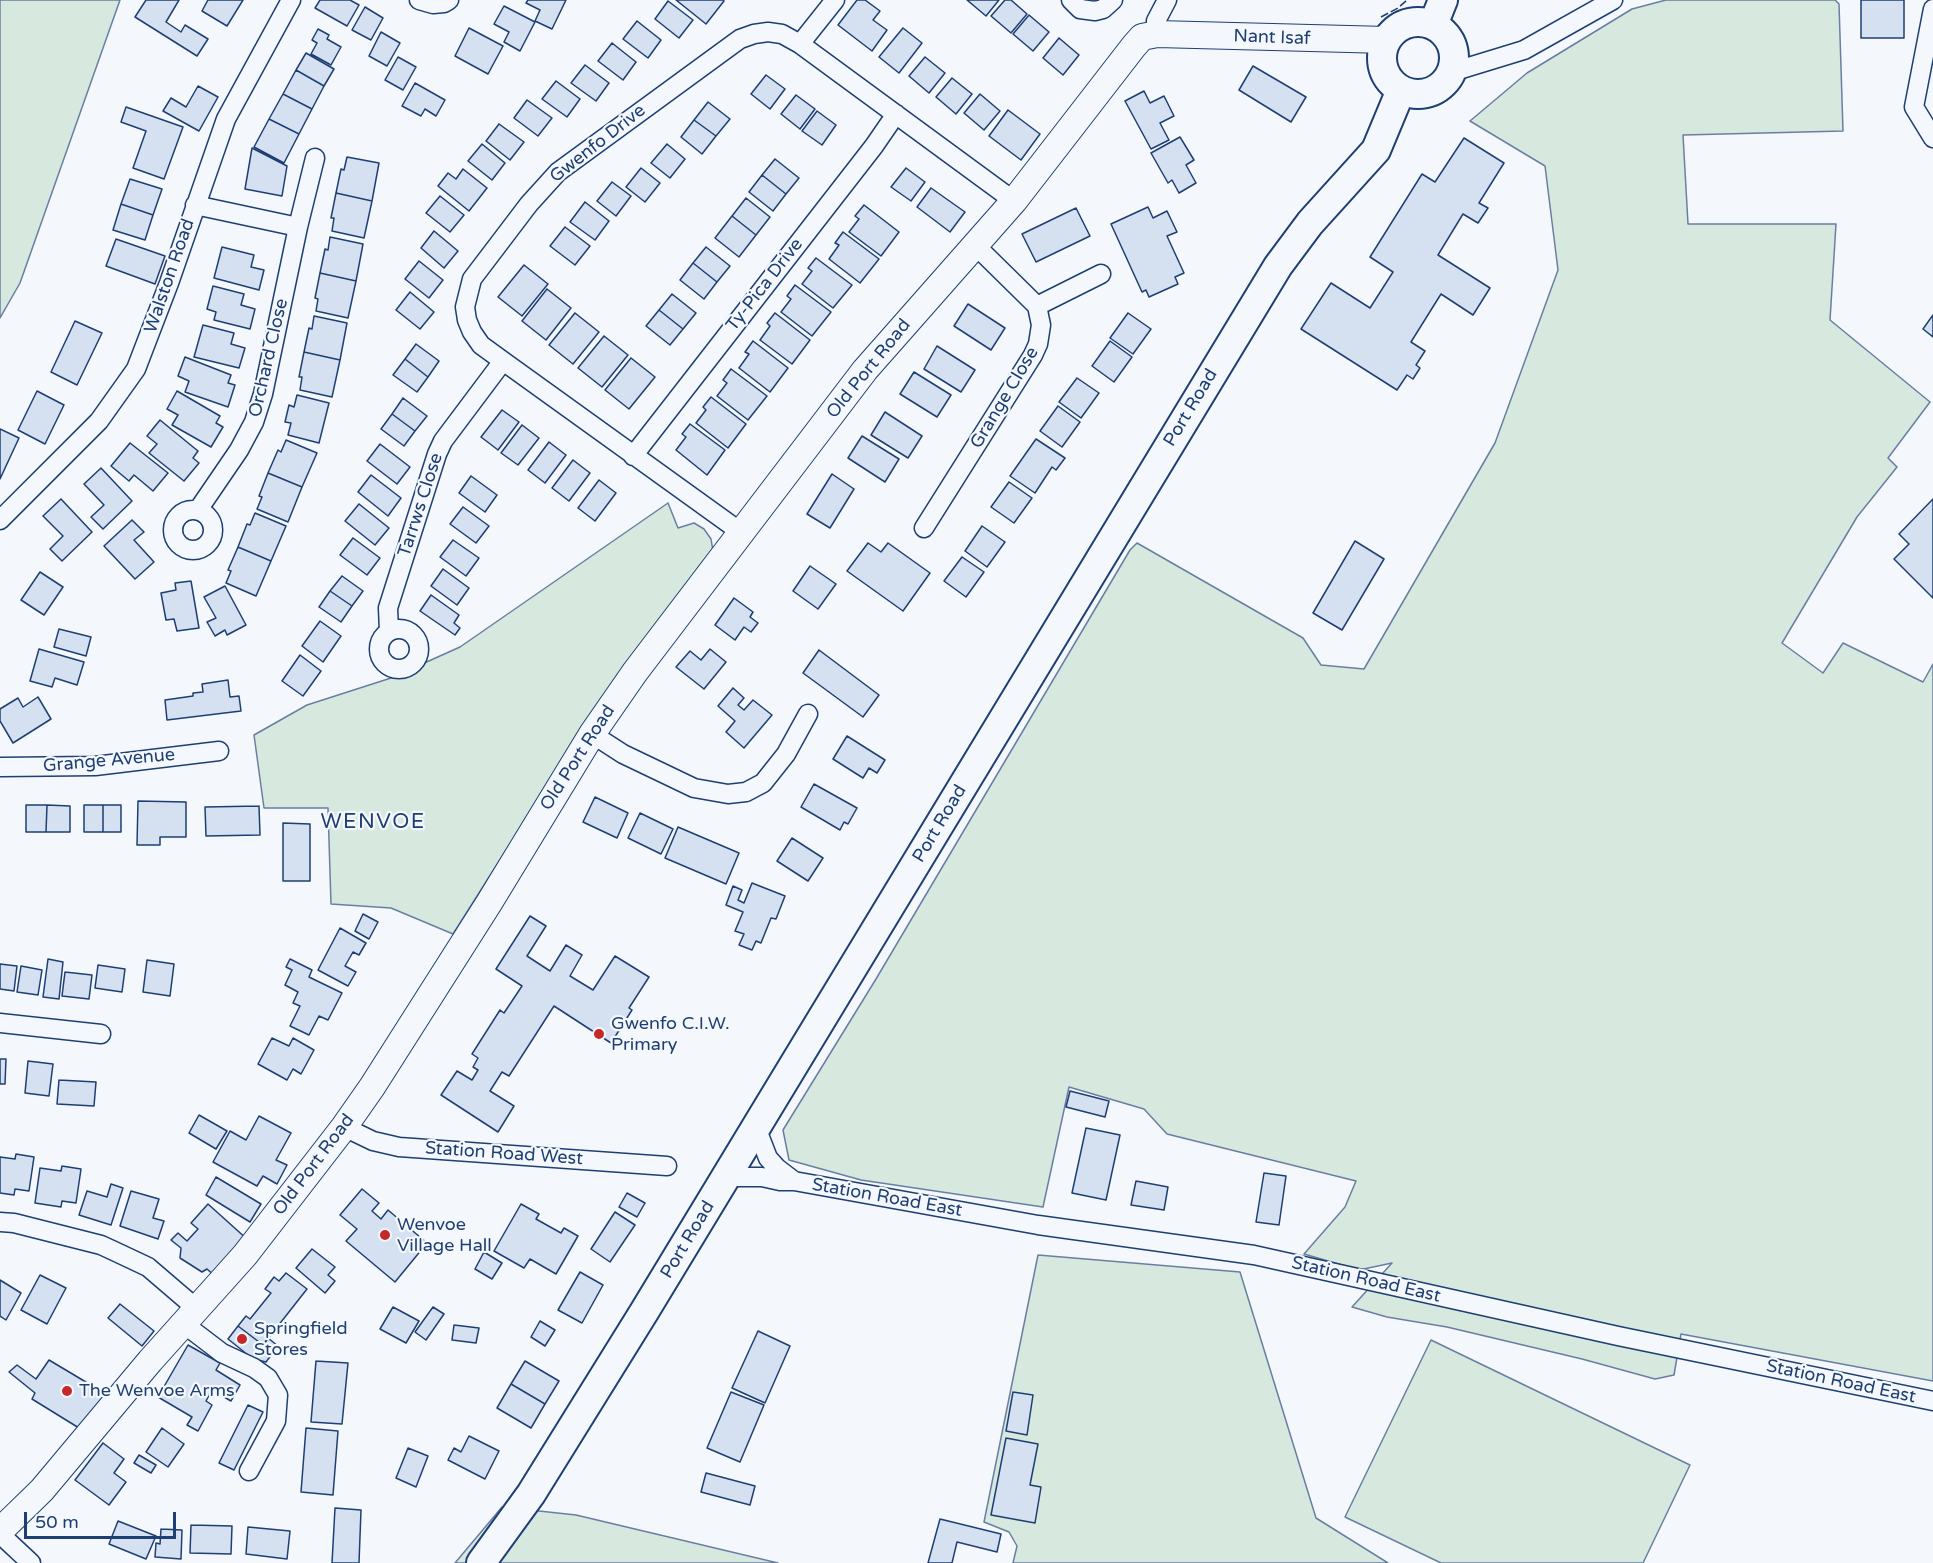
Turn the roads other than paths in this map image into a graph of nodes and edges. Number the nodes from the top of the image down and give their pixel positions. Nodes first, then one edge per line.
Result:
1 (291, 0) edge
2 (419, 0) edge
3 (449, 0) edge
4 (834, 0) edge
5 (1071, 0) edge
6 (1113, 0) edge
7 (1167, 0) edge
8 (1613, 0) edge
9 (1933, 9) edge
10 (1438, 12) edge
11 (1157, 34) junction
12 (1387, 40) junction
13 (800, 44) junction
14 (1452, 72) junction
15 (1401, 90) junction
16 (896, 114) junction
17 (1933, 138) edge
18 (315, 158) dead end
19 (1014, 201) junction
20 (195, 205) junction
21 (298, 227) junction
22 (975, 245) junction
23 (1101, 274) dead end
24 (1037, 306) junction
25 (502, 361) junction
26 (633, 456) junction
27 (198, 510) dead end
28 (0, 520) edge
29 (924, 528) dead end
30 (742, 532) junction
31 (389, 632) dead end
32 (808, 714) dead end
33 (592, 734) junction
34 (219, 751) dead end
35 (0, 767) edge
36 (0, 1023) edge
37 (101, 1034) dead end
38 (344, 1127) junction
39 (756, 1127) junction
40 (667, 1166) dead end
41 (726, 1177) junction
42 (794, 1181) junction
43 (0, 1222) edge
44 (190, 1316) junction
45 (1933, 1401) edge
46 (249, 1470) dead end
47 (0, 1532) edge
48 (31, 1563) edge
49 (481, 1563) edge

1 - 20 street, Walston Road
2 - 3 street
4 - 13 street
5 - 6 street
7 - 11 street
8 - 14 street
9 - 17 street
10 - 12 main road
10 - 14 main road
11 - 12 street, Nant Isaf
11 - 19 street, Old Port Road
12 - 15 main road
13 - 16 street, Gwenfo Drive
13 - 25 street, Gwenfo Drive
14 - 15 main road
15 - 39 main road, Port Road
16 - 19 street, Gwenfo Drive
16 - 26 street, Ty-Pica Drive
18 - 21 street, Orchard Close
19 - 22 street, Old Port Road
20 - 21 street
20 - 28 street, Walston Road
21 - 27 street, Orchard Close
22 - 24 street
22 - 30 street, Old Port Road
23 - 24 street
24 - 29 street, Grange Close
25 - 26 street, Gwenfo Drive
25 - 31 street, Tarrws Close
26 - 30 street, Gwenfo Drive
30 - 33 street, Old Port Road
32 - 33 street
33 - 38 street, Old Port Road
34 - 35 street, Grange Avenue
36 - 37 street
38 - 40 street, Station Road West
38 - 44 street, Old Port Road
39 - 41 main road, Port Road
39 - 42 street, Station Road East
41 - 42 street, Station Road East
41 - 49 main road, Port Road
42 - 45 street, Station Road East
43 - 44 street
44 - 46 street
44 - 47 street, Old Port Road
47 - 48 street

